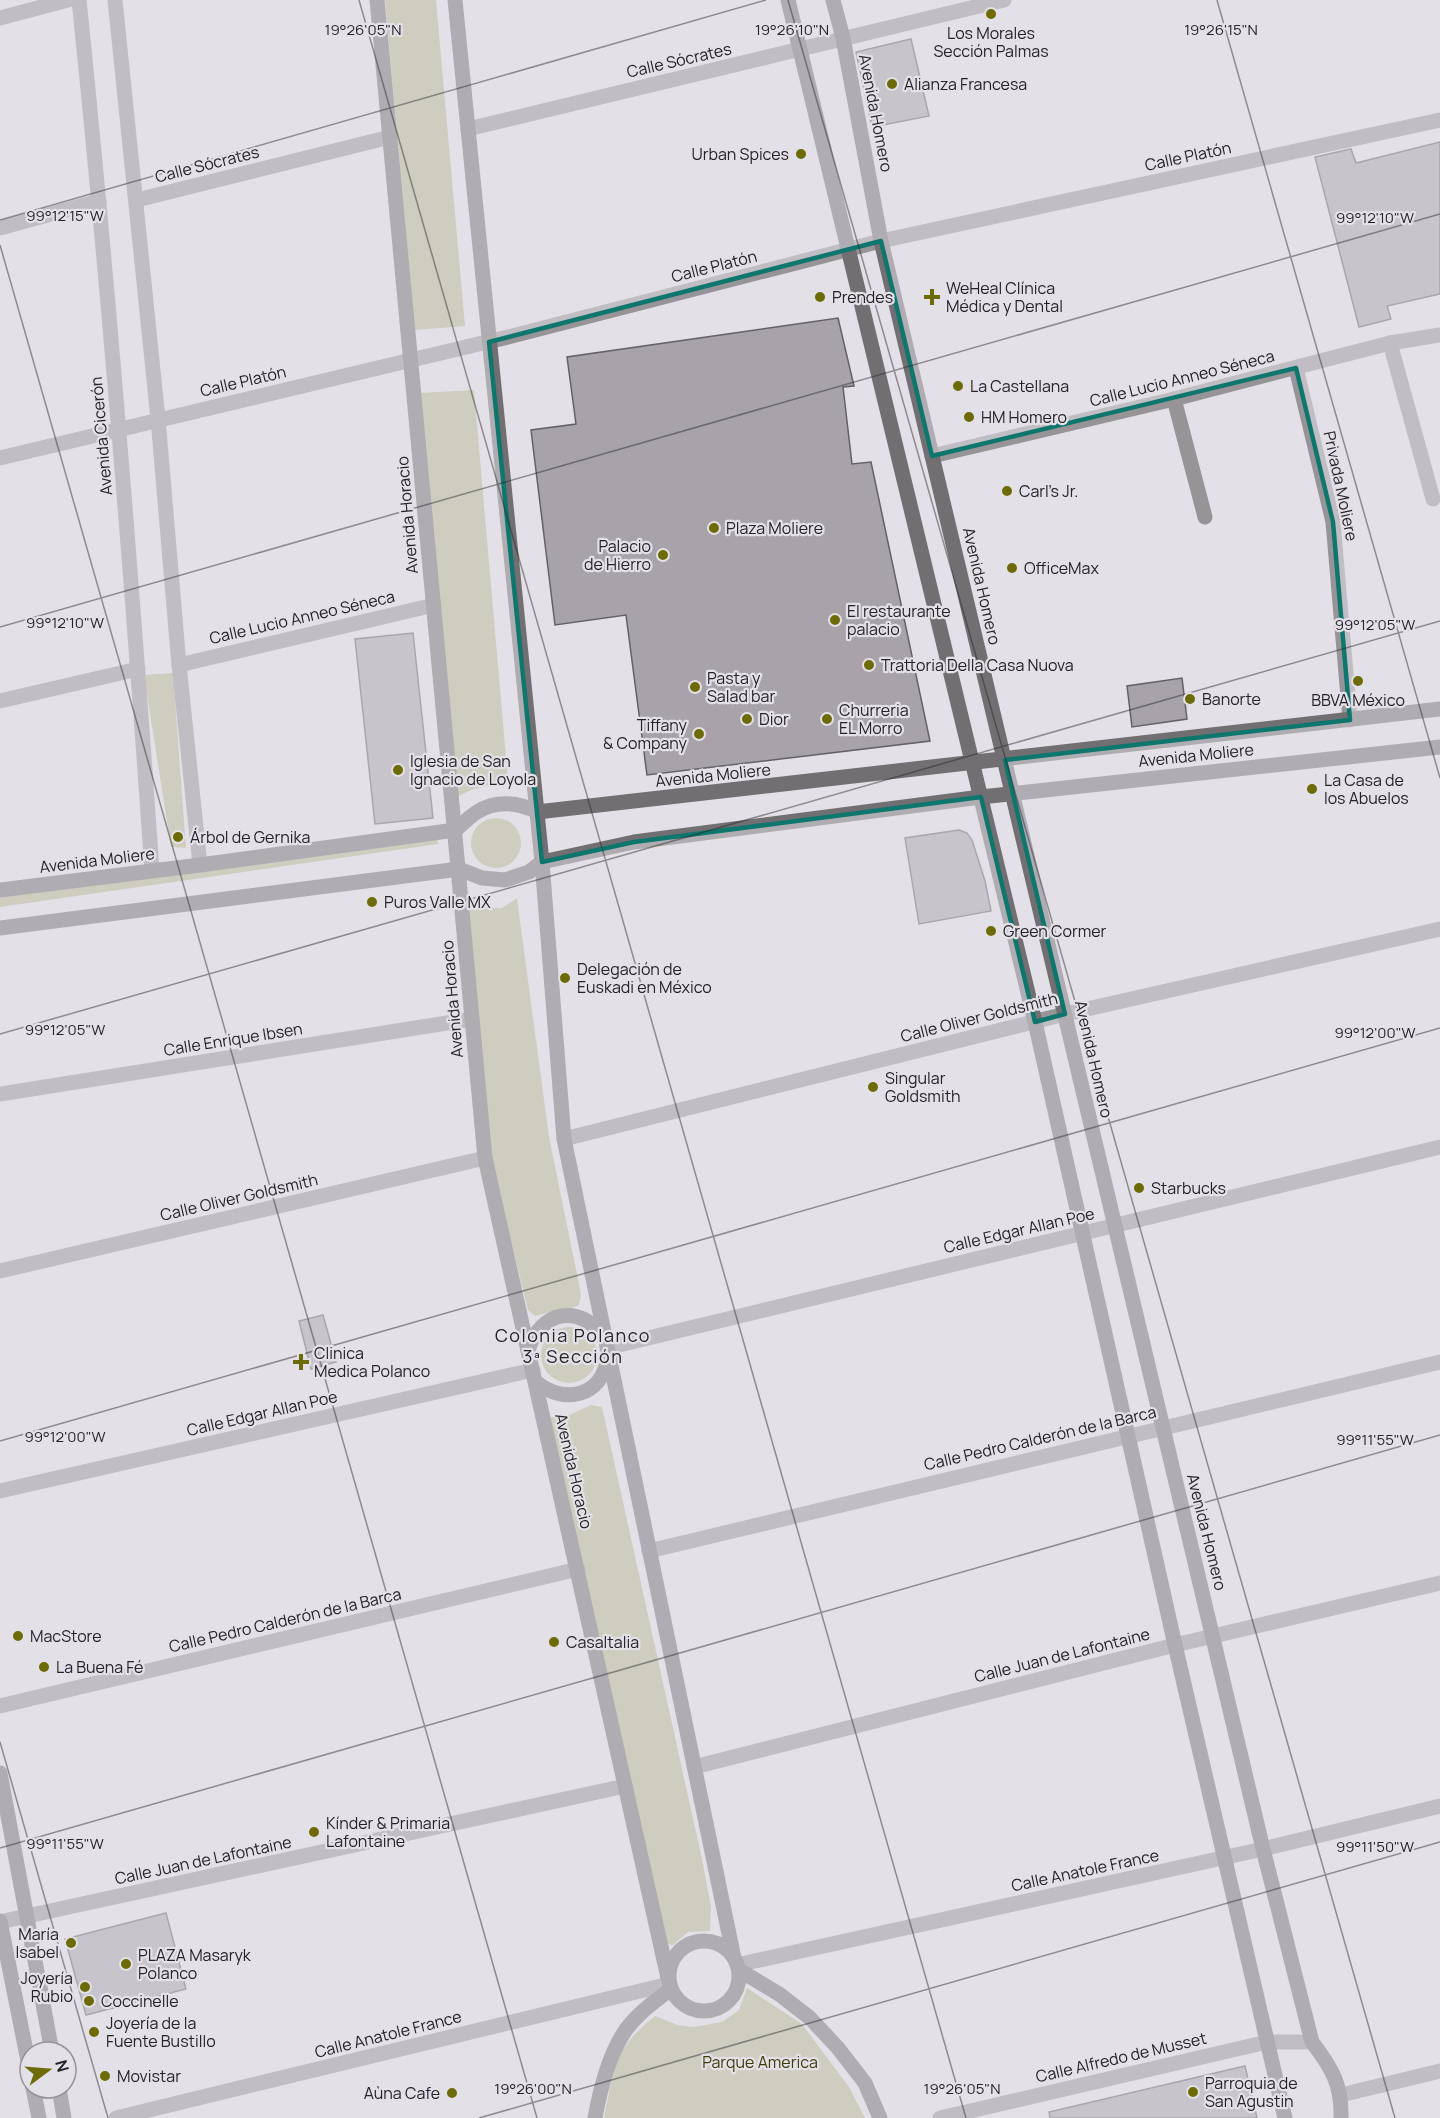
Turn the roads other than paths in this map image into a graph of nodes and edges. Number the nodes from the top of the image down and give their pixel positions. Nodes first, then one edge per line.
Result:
1 (68, 0) edge
2 (79, 0) edge
3 (116, 0) edge
4 (377, 0) edge
5 (455, 0) edge
6 (788, 0) edge
7 (833, 0) edge
8 (1004, 0) edge
9 (0, 18) edge
10 (843, 38) junction
11 (801, 50) junction
12 (1440, 120) edge
13 (468, 129) junction
14 (390, 137) junction
15 (137, 200) junction
16 (99, 201) junction
17 (0, 228) edge
18 (881, 241) junction
19 (849, 249) junction
20 (1440, 335) edge
21 (489, 342) junction
22 (1390, 343) junction
23 (411, 360) junction
24 (1296, 368) junction
25 (1174, 399) junction
26 (158, 419) junction
27 (118, 430) junction
28 (932, 456) junction
29 (0, 458) edge
30 (1433, 498) dead end
31 (1205, 517) dead end
32 (434, 605) junction
33 (179, 665) junction
34 (138, 669) junction
35 (0, 701) edge
36 (1440, 709) edge
37 (1350, 720) junction
38 (1440, 747) edge
39 (1005, 760) junction
40 (973, 763) junction
41 (1013, 794) junction
42 (981, 797) junction
43 (537, 812) junction
44 (455, 830) junction
45 (542, 862) junction
46 (200, 865) junction
47 (459, 869) junction
48 (152, 870) junction
49 (0, 890) edge
50 (0, 928) edge
51 (1440, 929) edge
52 (1065, 1014) junction
53 (472, 1019) junction
54 (1035, 1022) junction
55 (0, 1094) edge
56 (564, 1139) junction
57 (1440, 1147) edge
58 (485, 1158) junction
59 (1115, 1225) junction
60 (1084, 1232) junction
61 (0, 1271) edge
62 (606, 1347) junction
63 (528, 1350) junction
64 (1440, 1362) edge
65 (534, 1376) junction
66 (1163, 1427) junction
67 (1129, 1435) junction
68 (0, 1491) edge
69 (649, 1551) junction
70 (578, 1569) junction
71 (1440, 1583) edge
72 (1214, 1636) junction
73 (1175, 1645) junction
74 (0, 1706) edge
75 (694, 1767) junction
76 (0, 1773) edge
77 (625, 1786) junction
78 (1440, 1806) edge
79 (1263, 1849) junction
80 (1226, 1857) junction
81 (27, 1917) junction
82 (0, 1922) edge
83 (737, 1964) junction
84 (669, 1984) junction
85 (24, 2040) edge
86 (50, 2040) edge
87 (1267, 2042) junction
88 (1312, 2042) junction
89 (1440, 2071) edge
90 (1341, 2095) junction
91 (35, 2100) edge
92 (61, 2100) edge
93 (39, 2118) edge
94 (64, 2118) edge
95 (116, 2118) edge
96 (595, 2118) edge
97 (880, 2118) edge
98 (940, 2118) edge
99 (1285, 2118) edge
100 (1341, 2118) edge

1 - 9 street
2 - 16 street, Avenida Cicerón
3 - 15 street
4 - 14 street, Avenida Horacio
5 - 13 street
6 - 11 street
7 - 10 street, Avenida Homero
8 - 10 street, Calle Sócrates
10 - 11 street, Calle Sócrates
10 - 18 street, Avenida Homero
11 - 13 street, Calle Sócrates
11 - 19 street
12 - 18 street, Calle Platón
13 - 21 street
14 - 15 street, Calle Sócrates
14 - 23 street, Avenida Horacio
15 - 26 street
16 - 17 street
16 - 27 street, Avenida Cicerón
18 - 19 street, Calle Platón
18 - 28 street, Avenida Homero
19 - 21 street, Calle Platón
19 - 40 street
20 - 22 street, Calle Lucio Anneo Séneca
21 - 23 street, Calle Platón
21 - 43 street
22 - 24 street, Calle Lucio Anneo Séneca
22 - 30 street
23 - 26 street, Calle Platón
23 - 32 street, Avenida Horacio
24 - 25 street, Calle Lucio Anneo Séneca
24 - 37 street, Privada Moliere
25 - 28 street, Calle Lucio Anneo Séneca
25 - 31 street
26 - 27 street, Calle Platón
26 - 33 street
27 - 29 street, Calle Platón
27 - 34 street, Avenida Cicerón
28 - 39 street, Avenida Homero
32 - 33 street, Calle Lucio Anneo Séneca
32 - 44 street, Avenida Horacio
33 - 46 street
34 - 35 street
34 - 48 street, Avenida Cicerón
36 - 37 street, Avenida Moliere
37 - 39 street, Avenida Moliere
38 - 41 street, Avenida Moliere
39 - 40 street, Avenida Moliere
39 - 41 street, Avenida Homero
40 - 42 street
40 - 43 street, Avenida Moliere
41 - 42 street, Avenida Moliere
41 - 52 street, Avenida Homero
42 - 45 street, Avenida Moliere
42 - 54 street
43 - 44 street, Avenida Moliere
43 - 45 street
44 - 46 street, Avenida Moliere
44 - 47 street, Avenida Horacio
45 - 47 street, Avenida Moliere
45 - 56 street
46 - 48 street, Avenida Moliere
47 - 50 street, Avenida Moliere
47 - 53 street, Avenida Horacio
48 - 49 street, Avenida Moliere
51 - 52 street, Calle Oliver Goldsmith
52 - 54 street, Calle Oliver Goldsmith
52 - 59 street, Avenida Homero
53 - 55 street, Calle Enrique Ibsen
53 - 58 street, Avenida Horacio
54 - 56 street, Calle Oliver Goldsmith
54 - 60 street
56 - 62 street
57 - 59 street, Calle Edgar Allan Poe
58 - 61 street, Calle Oliver Goldsmith
58 - 63 street, Avenida Horacio
59 - 60 street, Calle Edgar Allan Poe
59 - 66 street, Avenida Homero
60 - 62 street, Calle Edgar Allan Poe
60 - 67 street
62 - 63 street
62 - 65 street
62 - 69 street
63 - 65 street, Avenida Horacio
64 - 66 street, Calle Pedro Calderón de la Barca
65 - 68 street, Calle Edgar Allan Poe
65 - 70 street, Avenida Horacio
66 - 67 street, Calle Pedro Calderón de la Barca
66 - 72 street, Avenida Homero
67 - 69 street, Calle Pedro Calderón de la Barca
67 - 73 street
69 - 75 street
70 - 74 street, Calle Pedro Calderón de la Barca
70 - 77 street, Avenida Horacio
71 - 72 street, Calle Juan de Lafontaine
72 - 73 street, Calle Juan de Lafontaine
72 - 79 street, Avenida Homero
73 - 75 street, Calle Juan de Lafontaine
73 - 80 street
75 - 83 street
76 - 81 street
77 - 81 street, Calle Juan de Lafontaine
77 - 84 street, Avenida Horacio
78 - 79 street, Calle Anatole France
79 - 80 street, Calle Anatole France
79 - 88 street, Avenida Homero
80 - 83 street, Calle Anatole France
80 - 87 street
81 - 82 street, Calle Juan de Lafontaine
81 - 86 street
82 - 85 street
83 - 84 street
83 - 84 street
83 - 97 street
84 - 95 street, Calle Anatole France
84 - 96 street
87 - 88 street, Calle Alfredo de Musset
87 - 98 street, Calle Alfredo de Musset
87 - 99 street
88 - 90 street, Avenida Homero
89 - 90 street
90 - 100 street, Avenida Homero
91 - 93 street
92 - 94 street

